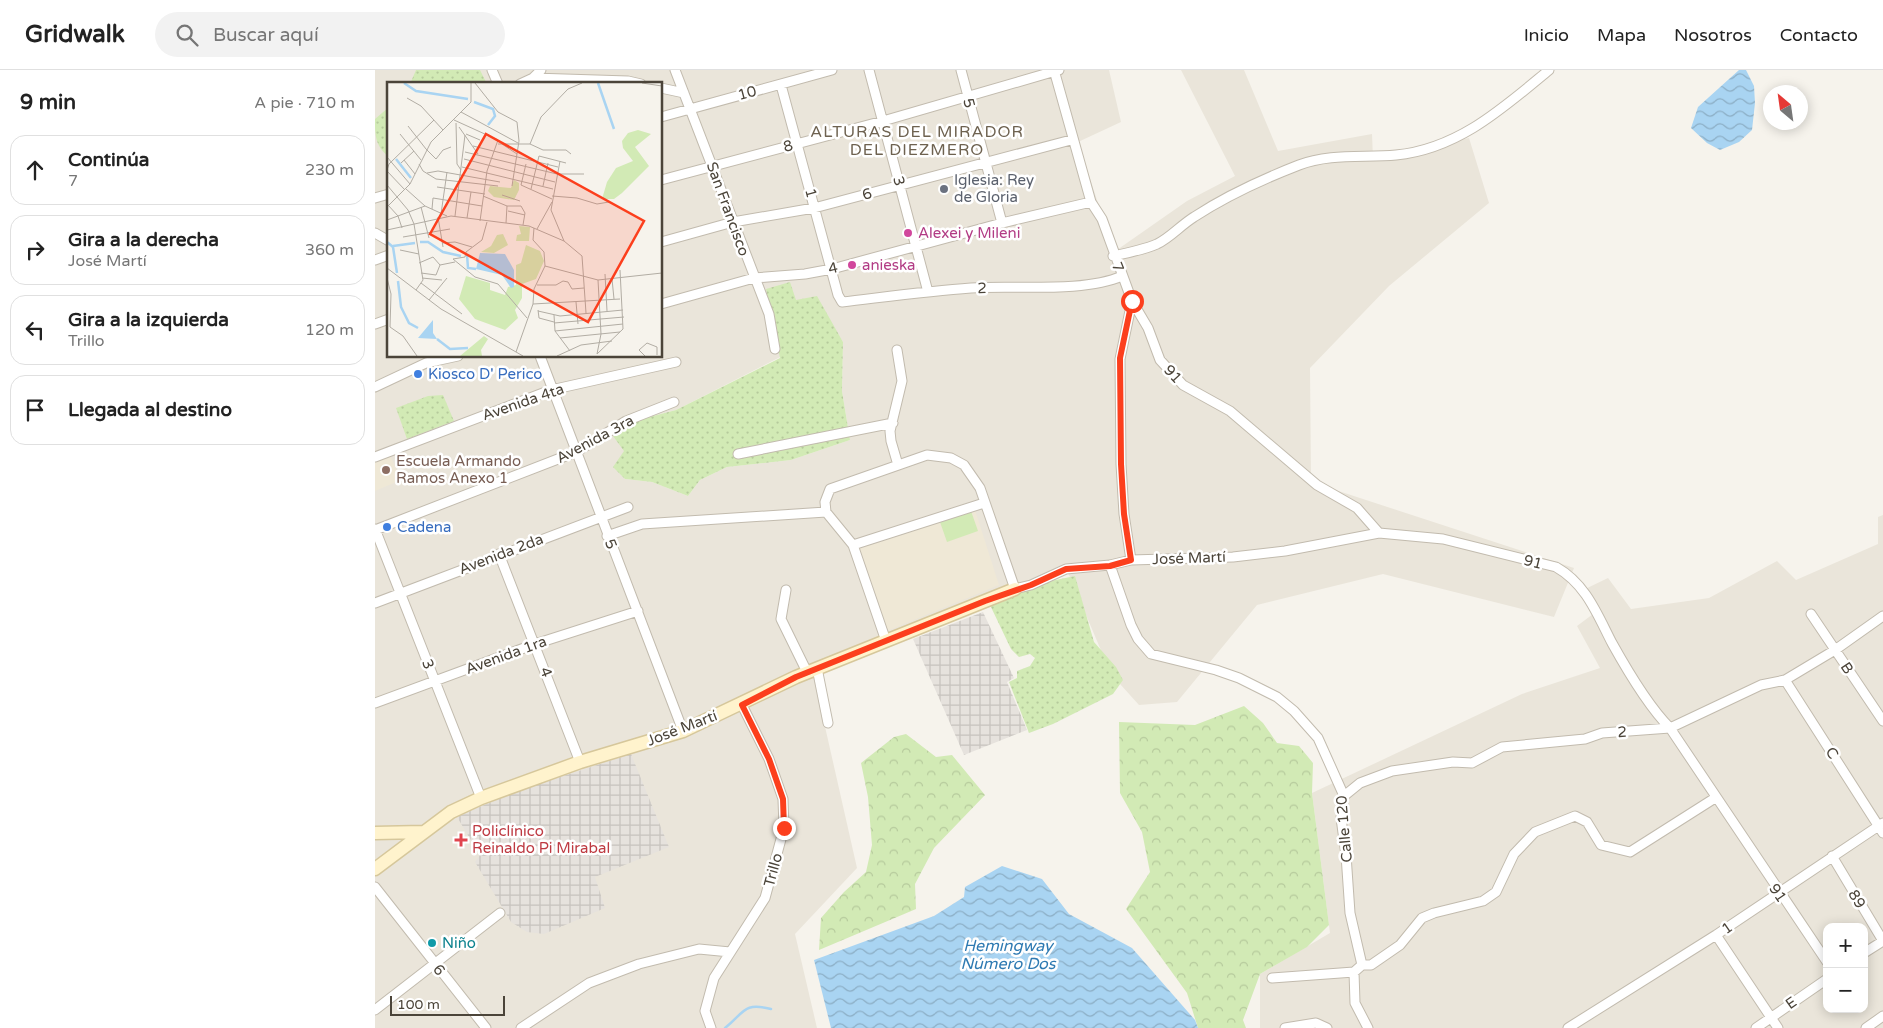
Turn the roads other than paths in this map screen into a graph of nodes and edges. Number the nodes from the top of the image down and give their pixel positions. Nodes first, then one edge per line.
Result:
1 (493, 70) edge
2 (541, 70) edge
3 (675, 70) edge
4 (832, 70) edge
5 (869, 70) edge
6 (961, 70) edge
7 (1549, 70) edge
8 (1056, 71) edge
9 (533, 78) junction
10 (497, 82) edge
11 (524, 82) edge
12 (633, 82) edge
13 (781, 84) junction
14 (663, 88) edge
15 (684, 93) junction
16 (967, 97) junction
17 (691, 108) junction
18 (663, 115) edge
19 (883, 121) junction
20 (1071, 140) junction
21 (797, 144) junction
22 (986, 162) junction
23 (713, 166) junction
24 (663, 179) edge
25 (900, 185) junction
26 (1091, 202) junction
27 (814, 208) junction
28 (733, 222) junction
29 (1002, 223) junction
30 (375, 234) edge
31 (387, 240) edge
32 (663, 241) edge
33 (916, 246) junction
34 (387, 256) edge
35 (1113, 256) junction
36 (375, 260) edge
37 (832, 269) junction
38 (1122, 276) junction
39 (754, 278) junction
40 (928, 292) junction
41 (1132, 301) junction
42 (842, 302) joint
43 (663, 303) edge
44 (387, 320) edge
45 (375, 324) edge
46 (775, 349) dead end
47 (897, 350) dead end
48 (449, 358) edge
49 (541, 358) edge
50 (676, 362) dead end
51 (375, 387) edge
52 (551, 390) junction
53 (674, 402) dead end
54 (893, 423) junction
55 (576, 452) junction
56 (738, 454) dead end
57 (375, 457) edge
58 (898, 465) junction
59 (984, 503) junction
60 (627, 507) dead end
61 (826, 512) junction
62 (600, 517) junction
63 (375, 529) edge
64 (1379, 533) junction
65 (607, 536) junction
66 (853, 545) junction
67 (499, 554) junction
68 (1131, 560) junction
69 (1110, 566) junction
70 (1015, 589) junction
71 (786, 590) dead end
72 (401, 592) junction
73 (375, 602) edge
74 (638, 612) junction
75 (1811, 614) dead end
76 (1883, 616) edge
77 (886, 640) junction
78 (535, 644) junction
79 (1835, 650) junction
80 (812, 670) junction
81 (1785, 680) junction
82 (434, 682) junction
83 (375, 703) edge
84 (742, 705) junction
85 (1883, 722) edge
86 (828, 723) dead end
87 (1670, 728) junction
88 (683, 731) junction
89 (580, 762) junction
90 (1345, 796) junction
91 (481, 798) junction
92 (1715, 798) junction
93 (1882, 827) edge
94 (423, 832) junction
95 (375, 833) edge
96 (1832, 856) junction
97 (375, 869) edge
98 (375, 888) edge
99 (1778, 893) junction
100 (500, 913) dead end
101 (1716, 935) junction
102 (1883, 941) edge
103 (1868, 950) edge
104 (731, 952) junction
105 (1823, 956) edge
106 (435, 964) junction
107 (1362, 965) junction
108 (1354, 972) junction
109 (1272, 978) dead end
110 (1823, 982) edge
111 (375, 1010) edge
112 (1883, 1016) edge
113 (1771, 1018) junction
114 (486, 1028) edge
115 (521, 1028) edge
116 (711, 1028) edge
117 (1285, 1028) edge
118 (1327, 1028) edge
119 (1368, 1028) edge
120 (1568, 1028) edge
121 (1756, 1028) edge
122 (1778, 1028) edge
123 (1866, 1028) edge

1 - 10 street
2 - 9 street
3 - 15 street, San Francisco
4 - 13 street, 10
5 - 19 street, 3
6 - 16 street, 5
7 - 35 street
8 - 16 street, 8
8 - 20 street, 7
9 - 11 street
9 - 12 street
13 - 17 street, 10
13 - 21 street, 1
14 - 15 street
15 - 17 street, San Francisco
16 - 19 street, 8
16 - 22 street, 5
17 - 18 street, 10
17 - 23 street, San Francisco
19 - 21 street, 8
19 - 25 street, 3
20 - 22 street, 6
20 - 26 street, 7
21 - 23 street, 8
21 - 27 street, 1
22 - 25 street, 6
22 - 29 street, 5
23 - 24 street, 8
23 - 28 street, San Francisco
25 - 27 street, 6
25 - 33 street, 3
26 - 29 street, 4
26 - 35 street, 7
27 - 28 street, 6
27 - 37 street, 1
28 - 32 street, 6
28 - 39 street, San Francisco
29 - 33 street, 4
30 - 31 street
33 - 37 street, 4
33 - 40 street, 3
34 - 36 street
35 - 38 street, 7
37 - 39 street, 4
37 - 42 street, 1
38 - 40 street, 2
38 - 41 street, 7
39 - 43 street, 4
39 - 46 street, San Francisco
40 - 42 street, 2
41 - 64 street, 91
41 - 68 street
44 - 45 street
47 - 54 street
48 - 51 street
49 - 52 street, 5
50 - 52 street, Avenida 4ta
52 - 55 street, 5
52 - 57 street, Avenida 4ta
53 - 55 street, Avenida 3ra
54 - 56 street
54 - 58 street
55 - 62 street, 5
55 - 63 street, Avenida 3ra
58 - 59 street
58 - 61 street
59 - 66 street
59 - 70 street
60 - 62 street, Avenida 2da
61 - 65 street
61 - 66 street
62 - 65 street, 5
62 - 67 street, Avenida 2da
63 - 72 street, 3
64 - 68 street, José Martí
64 - 87 street, 91
65 - 74 street, 5
66 - 77 street
67 - 72 street, Avenida 2da
67 - 78 street, 4
68 - 69 street, José Martí
69 - 70 street, José Martí
69 - 90 street, Calle 120
70 - 77 street, José Martí
71 - 80 street
72 - 73 street, Avenida 2da
72 - 82 street, 3
74 - 78 street, Avenida 1ra
74 - 88 street, 5
75 - 79 street, B
76 - 79 street, 2
77 - 80 street, José Martí
78 - 82 street, Avenida 1ra
78 - 89 street, 4
79 - 81 street, 2
79 - 85 street, B
80 - 84 street, José Martí
80 - 86 street
81 - 87 street, 2
81 - 93 street, C
82 - 83 street, Avenida 1ra
82 - 91 street, 3
84 - 88 street, José Martí
84 - 104 street, Trillo
87 - 90 street, 2
87 - 92 street, 91
88 - 89 street, José Martí
89 - 91 street, José Martí
90 - 107 street, Calle 120
91 - 94 street, José Martí
92 - 99 street, 91
92 - 107 street
93 - 96 street, 1
94 - 95 street
94 - 97 street, José Martí
96 - 99 street, 1
96 - 102 street, 89
98 - 106 street, 6
99 - 101 street, 1
99 - 105 street, 91
100 - 106 street
101 - 113 street
101 - 120 street, 1
102 - 103 street
104 - 115 street
104 - 116 street, Trillo
106 - 111 street
106 - 114 street, 6
107 - 108 street
108 - 109 street
108 - 119 street
110 - 113 street, E
112 - 123 street
113 - 121 street, E
113 - 122 street
117 - 118 street

